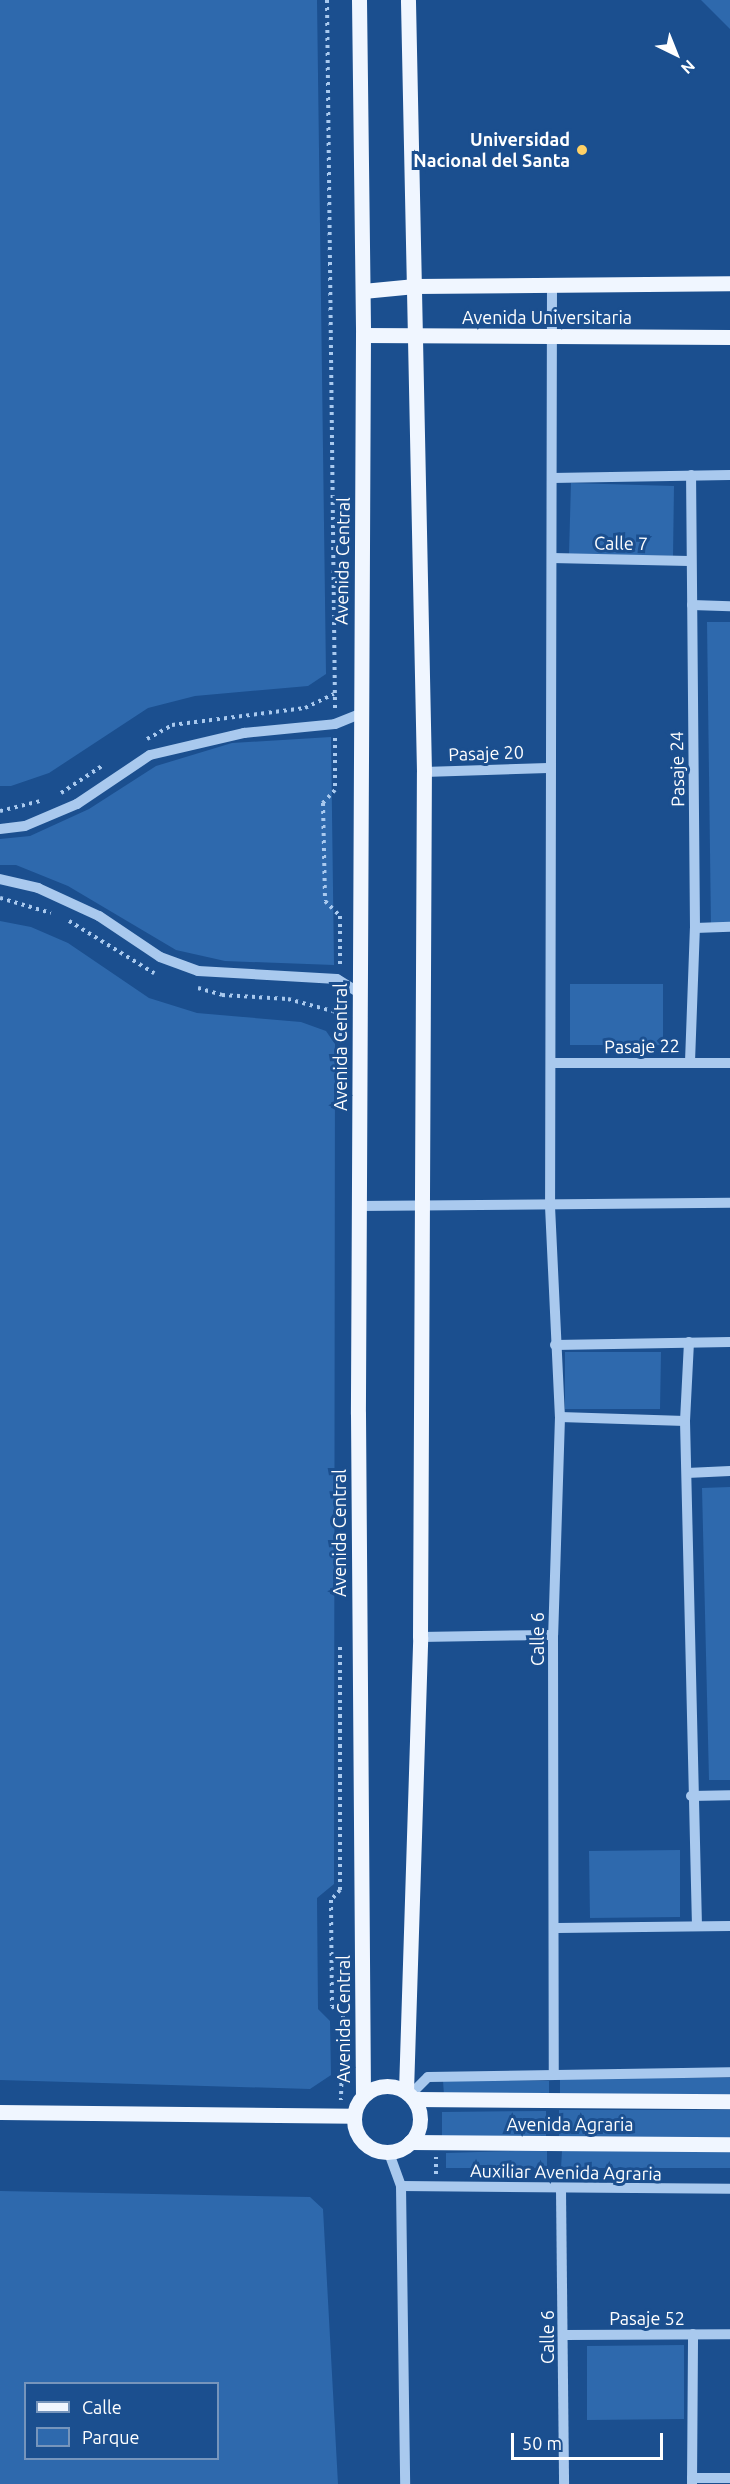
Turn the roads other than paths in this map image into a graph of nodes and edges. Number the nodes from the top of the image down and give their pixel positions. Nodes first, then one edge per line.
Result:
1 (359, 0) edge
2 (408, 0) edge
3 (730, 283) edge
4 (552, 284) junction
5 (415, 286) junction
6 (363, 291) junction
7 (363, 335) junction
8 (417, 335) junction
9 (730, 337) edge
10 (553, 338) junction
11 (730, 475) edge
12 (691, 476) junction
13 (552, 478) junction
14 (552, 558) junction
15 (689, 561) junction
16 (692, 605) junction
17 (730, 606) edge
18 (360, 714) junction
19 (548, 768) junction
20 (424, 772) junction
21 (0, 829) edge
22 (0, 879) edge
23 (730, 927) edge
24 (695, 928) junction
25 (359, 993) junction
26 (690, 1062) junction
27 (554, 1063) junction
28 (730, 1063) edge
29 (730, 1203) edge
30 (422, 1204) junction
31 (359, 1206) junction
32 (550, 1206) junction
33 (689, 1342) junction
34 (730, 1342) edge
35 (555, 1345) junction
36 (560, 1417) junction
37 (685, 1421) junction
38 (730, 1471) edge
39 (687, 1473) junction
40 (553, 1635) junction
41 (420, 1637) junction
42 (730, 1795) edge
43 (691, 1796) junction
44 (697, 1926) junction
45 (730, 1926) edge
46 (557, 1928) junction
47 (554, 2071) junction
48 (730, 2072) edge
49 (363, 2094) junction
50 (410, 2095) junction
51 (730, 2101) edge
52 (0, 2112) edge
53 (347, 2116) junction
54 (410, 2142) junction
55 (730, 2144) edge
56 (390, 2153) junction
57 (401, 2186) junction
58 (730, 2189) edge
59 (561, 2190) junction
60 (693, 2334) junction
61 (730, 2334) edge
62 (564, 2335) junction
63 (730, 2478) edge
64 (692, 2481) edge
65 (405, 2484) edge
66 (564, 2484) edge

1 - 6 main road, Avenida Central
2 - 5 main road
3 - 4 main road
4 - 5 main road
4 - 10 street, Calle 6
5 - 6 main road
5 - 8 main road
6 - 7 main road, Avenida Central
7 - 8 main road, Avenida Universitaria
7 - 18 main road, Avenida Central
8 - 10 main road, Avenida Universitaria
8 - 20 main road
9 - 10 main road, Avenida Universitaria
10 - 13 street, Calle 6
11 - 12 street
12 - 13 street
12 - 15 street, Pasaje 24
13 - 14 street, Calle 6
14 - 15 street, Calle 7
14 - 19 street, Calle 6
15 - 16 street, Pasaje 24
16 - 17 street
16 - 24 street, Pasaje 24
18 - 21 street
18 - 25 main road, Avenida Central
19 - 20 street, Pasaje 20
19 - 27 street, Calle 6
20 - 30 main road
22 - 25 street
23 - 24 street
24 - 26 street, Pasaje 24
25 - 31 main road, Avenida Central
26 - 27 street, Pasaje 22
26 - 28 street, Pasaje 22
27 - 32 street, Calle 6
29 - 32 street
30 - 31 street
30 - 32 street
30 - 41 main road
31 - 49 main road, Avenida Central
32 - 35 street, Calle 6
33 - 34 street
33 - 35 street
33 - 37 street
35 - 36 street, Calle 6
36 - 37 street
36 - 40 street, Calle 6
37 - 39 street
38 - 39 street
39 - 43 street
40 - 41 street
40 - 46 street, Calle 6
41 - 50 main road
42 - 43 street
43 - 44 street
44 - 45 street
44 - 46 street
46 - 47 street, Calle 6
47 - 48 street
47 - 50 street
49 - 50 main road
49 - 53 main road
50 - 51 main road, Avenida Agraria
50 - 54 main road
52 - 53 main road
53 - 56 main road
54 - 55 main road, Avenida Agraria
54 - 56 main road
56 - 57 street
57 - 59 street, Auxiliar Avenida Agraria
57 - 65 street
58 - 59 street, Auxiliar Avenida Agraria
59 - 62 street, Calle 6
60 - 61 street, Pasaje 52
60 - 62 street, Pasaje 52
60 - 64 street
62 - 66 street, Calle 6
63 - 64 street

